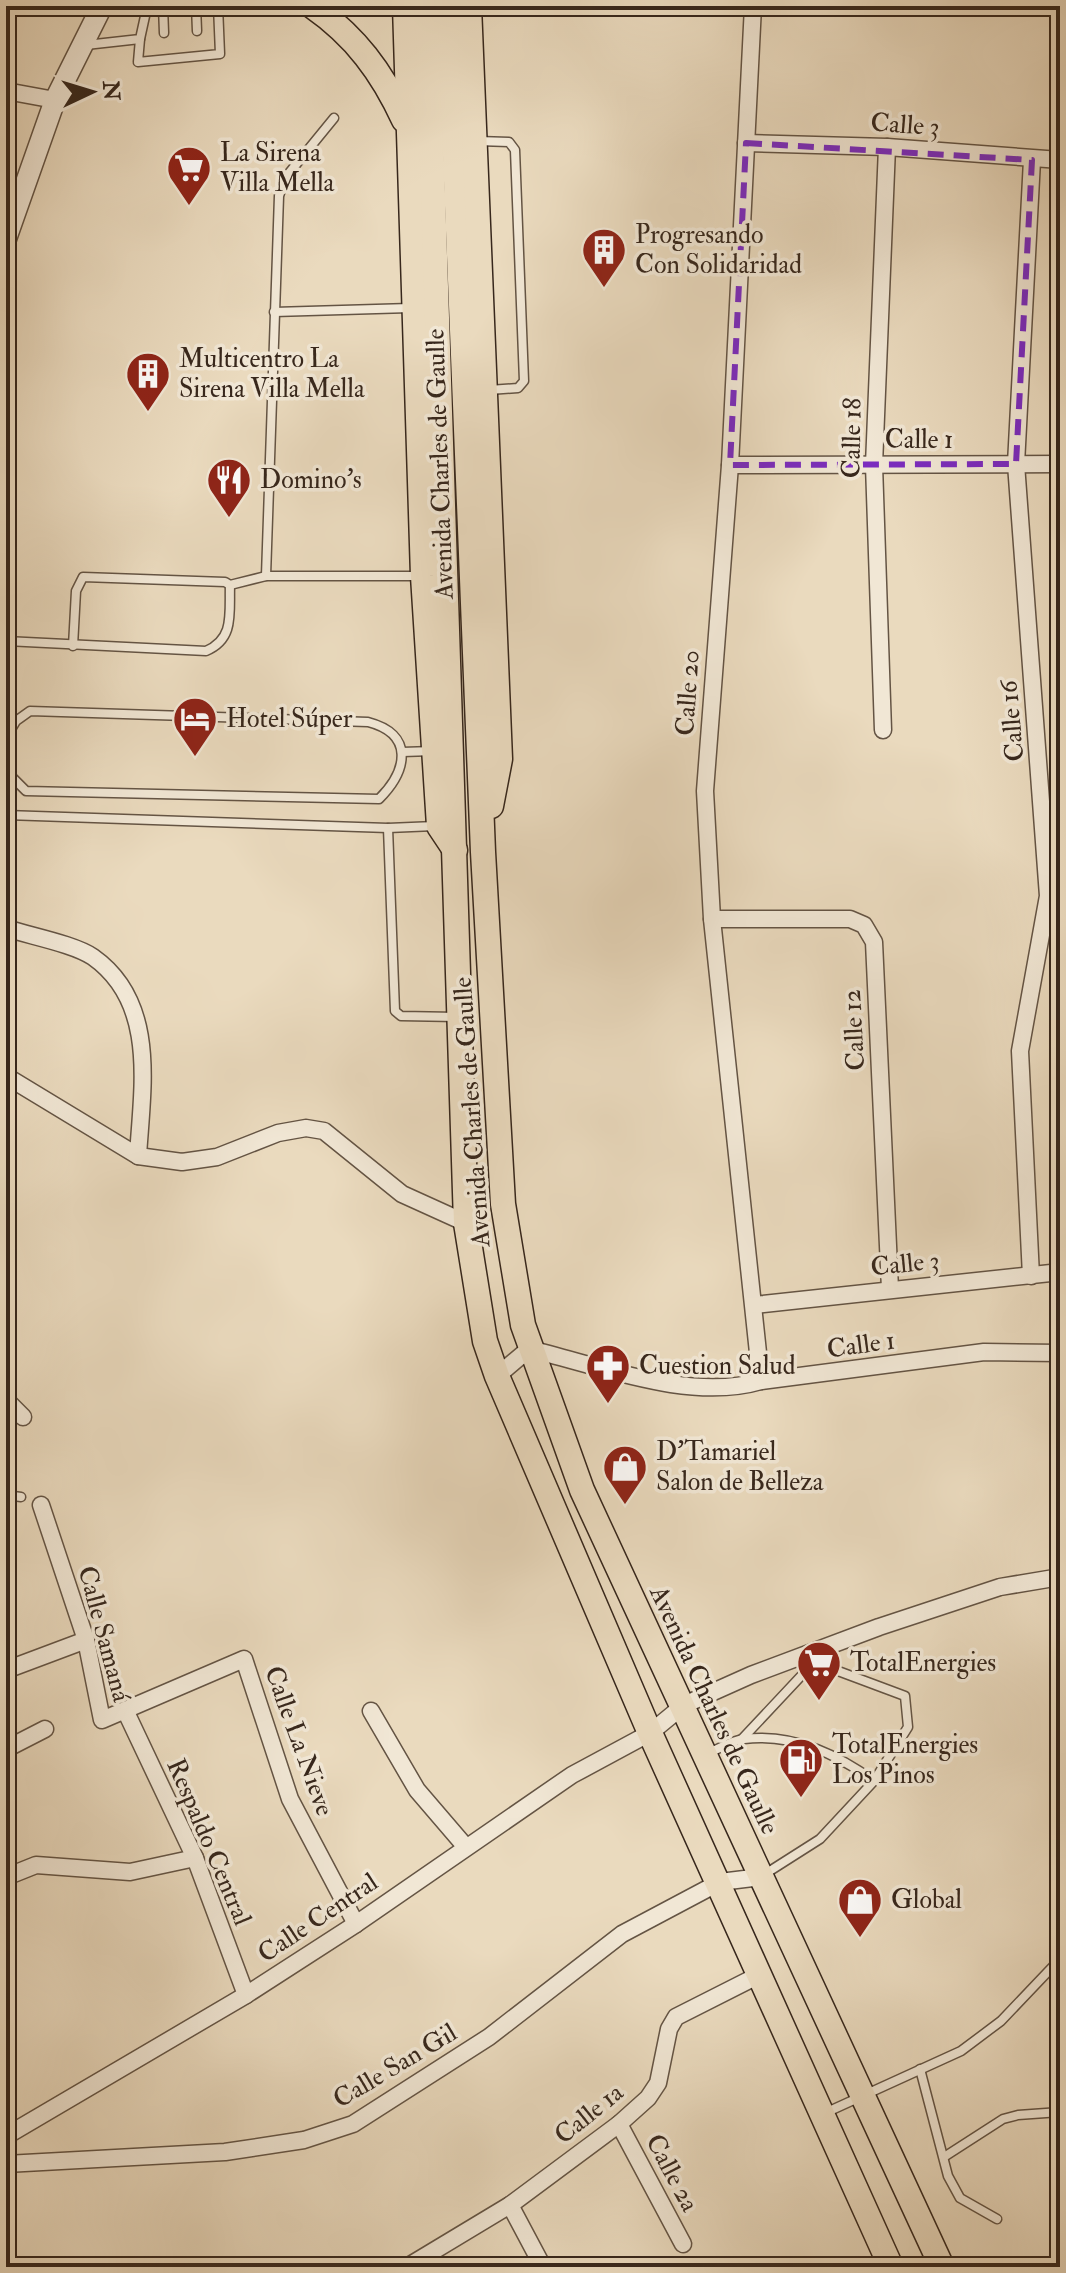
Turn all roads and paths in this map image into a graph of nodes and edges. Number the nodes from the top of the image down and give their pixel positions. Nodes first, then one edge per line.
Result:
1 (102, 6) edge
2 (146, 6) edge
3 (163, 6) edge
4 (178, 6) edge
5 (196, 6) edge
6 (218, 6) edge
7 (312, 6) edge
8 (405, 6) edge
9 (427, 6) edge
10 (449, 6) edge
11 (753, 6) edge
12 (472, 13) edge
13 (197, 31) dead end
14 (164, 33) dead end
15 (140, 39) junction
16 (82, 46) junction
17 (6, 91) edge
18 (55, 100) junction
19 (334, 118) dead end
20 (408, 130) junction
21 (474, 141) junction
22 (746, 143) junction
23 (887, 147) junction
24 (1032, 160) junction
25 (1060, 160) edge
26 (6, 239) edge
27 (415, 307) junction
28 (274, 312) junction
29 (484, 391) junction
30 (1016, 464) junction
31 (1060, 464) edge
32 (730, 465) junction
33 (874, 465) junction
34 (266, 576) junction
35 (423, 576) junction
36 (230, 585) junction
37 (6, 641) edge
38 (73, 646) junction
39 (883, 730) dead end
40 (6, 738) edge
41 (434, 751) junction
42 (402, 752) junction
43 (6, 771) edge
44 (6, 815) edge
45 (439, 826) junction
46 (388, 828) junction
47 (1053, 851) edge
48 (483, 852) junction
49 (457, 853) junction
50 (712, 919) junction
51 (6, 928) edge
52 (459, 1017) junction
53 (6, 1076) edge
54 (138, 1156) junction
55 (466, 1223) junction
56 (1060, 1272) edge
57 (1031, 1276) junction
58 (890, 1289) junction
59 (754, 1305) junction
60 (529, 1349) junction
61 (1060, 1353) edge
62 (497, 1376) junction
63 (761, 1381) junction
64 (6, 1400) edge
65 (23, 1417) dead end
66 (6, 1495) edge
67 (21, 1497) dead end
68 (41, 1505) dead end
69 (1060, 1577) edge
70 (86, 1640) junction
71 (244, 1659) joint
72 (6, 1670) edge
73 (684, 1705) junction
74 (125, 1710) junction
75 (371, 1711) dead end
76 (45, 1729) dead end
77 (650, 1733) junction
78 (742, 1739) junction
79 (6, 1749) edge
80 (704, 1754) junction
81 (874, 1781) junction
82 (465, 1846) junction
83 (195, 1858) junction
84 (6, 1877) edge
85 (761, 1877) junction
86 (720, 1882) junction
87 (356, 1924) junction
88 (1060, 1959) edge
89 (761, 1974) junction
90 (246, 1995) junction
91 (920, 2069) junction
92 (862, 2097) junction
93 (1060, 2112) edge
94 (821, 2114) junction
95 (619, 2124) junction
96 (6, 2136) edge
97 (944, 2157) junction
98 (6, 2164) edge
99 (510, 2205) junction
100 (997, 2219) dead end
101 (683, 2244) dead end
102 (407, 2267) edge
103 (543, 2267) edge
104 (891, 2267) edge
105 (942, 2267) edge

1 - 16 street
2 - 3 lane
2 - 15 lane
3 - 4 lane
3 - 14 lane
5 - 13 lane
6 - 15 lane
7 - 20 main road
8 - 20 main road
9 - 49 main road, Avenida Charles de Gaulle
10 - 48 main road, Avenida Charles de Gaulle
11 - 22 street, Calle 20
12 - 21 main road
15 - 16 lane
16 - 18 street
17 - 18 street
18 - 26 street
19 - 28 lane
20 - 27 main road
21 - 29 main road
21 - 29 lane
22 - 23 street, Calle 3
22 - 32 street, Calle 20
23 - 24 street, Calle 3
23 - 33 street, Calle 18
24 - 25 street, Calle 3
24 - 30 street, Calle 16
27 - 28 lane
27 - 35 main road
28 - 34 lane
29 - 48 main road
30 - 31 street, Calle 1
30 - 33 street, Calle 1
30 - 47 street, Calle 16
32 - 33 street, Calle 1
32 - 50 street, Calle 20
33 - 39 street, Calle 18
34 - 35 lane
34 - 36 lane
35 - 41 main road
36 - 38 lane
36 - 38 lane
37 - 38 lane
40 - 42 lane
41 - 42 lane
41 - 45 main road
42 - 43 lane
44 - 46 lane
45 - 46 lane
45 - 49 main road
46 - 52 lane
47 - 57 street, Calle 16
48 - 60 main road, Avenida Charles de Gaulle
49 - 52 main road, Avenida Charles de Gaulle
50 - 58 street, Calle 12
50 - 59 street, Calle 20
51 - 54 street
52 - 55 main road, Avenida Charles de Gaulle
53 - 54 street
54 - 55 street
55 - 62 main road, Avenida Charles de Gaulle
56 - 57 street, Calle 3
57 - 58 street, Calle 3
58 - 59 street, Calle 3
59 - 63 street, Calle 20
60 - 62 street
60 - 63 street, Calle 1
60 - 73 main road, Avenida Charles de Gaulle
61 - 63 street, Calle 1
62 - 77 main road, Avenida Charles de Gaulle
64 - 65 street
66 - 67 lane
68 - 70 street, Calle Samaná
69 - 73 street, Calle Central
70 - 72 street
70 - 74 street, Calle Samaná
71 - 74 street, Calle Samaná
71 - 87 street, Calle La Nieve
73 - 77 street, Calle Central
73 - 80 main road, Avenida Charles de Gaulle
74 - 83 street, Respaldo Central
75 - 82 street
76 - 79 street
77 - 82 street, Calle Central
77 - 86 main road, Avenida Charles de Gaulle
78 - 80 lane
78 - 81 lane
78 - 81 lane
80 - 85 main road, Avenida Charles de Gaulle
81 - 85 lane
82 - 87 street, Calle Central
83 - 84 street
83 - 90 street, Respaldo Central
85 - 86 street, Calle San Gil
85 - 92 main road, Avenida Charles de Gaulle
86 - 89 main road, Avenida Charles de Gaulle
86 - 98 street, Calle San Gil
87 - 90 street, Calle Central
88 - 91 lane
89 - 94 main road, Avenida Charles de Gaulle
89 - 95 street, Calle 1a
90 - 96 street, Calle Central
91 - 92 lane
91 - 97 lane
92 - 94 lane
92 - 105 main road, Avenida Charles de Gaulle
93 - 97 lane
94 - 104 main road, Avenida Charles de Gaulle
95 - 99 street, Calle 1a
95 - 101 street, Calle 2a
97 - 100 lane
99 - 102 street, Calle 1a
99 - 103 street

